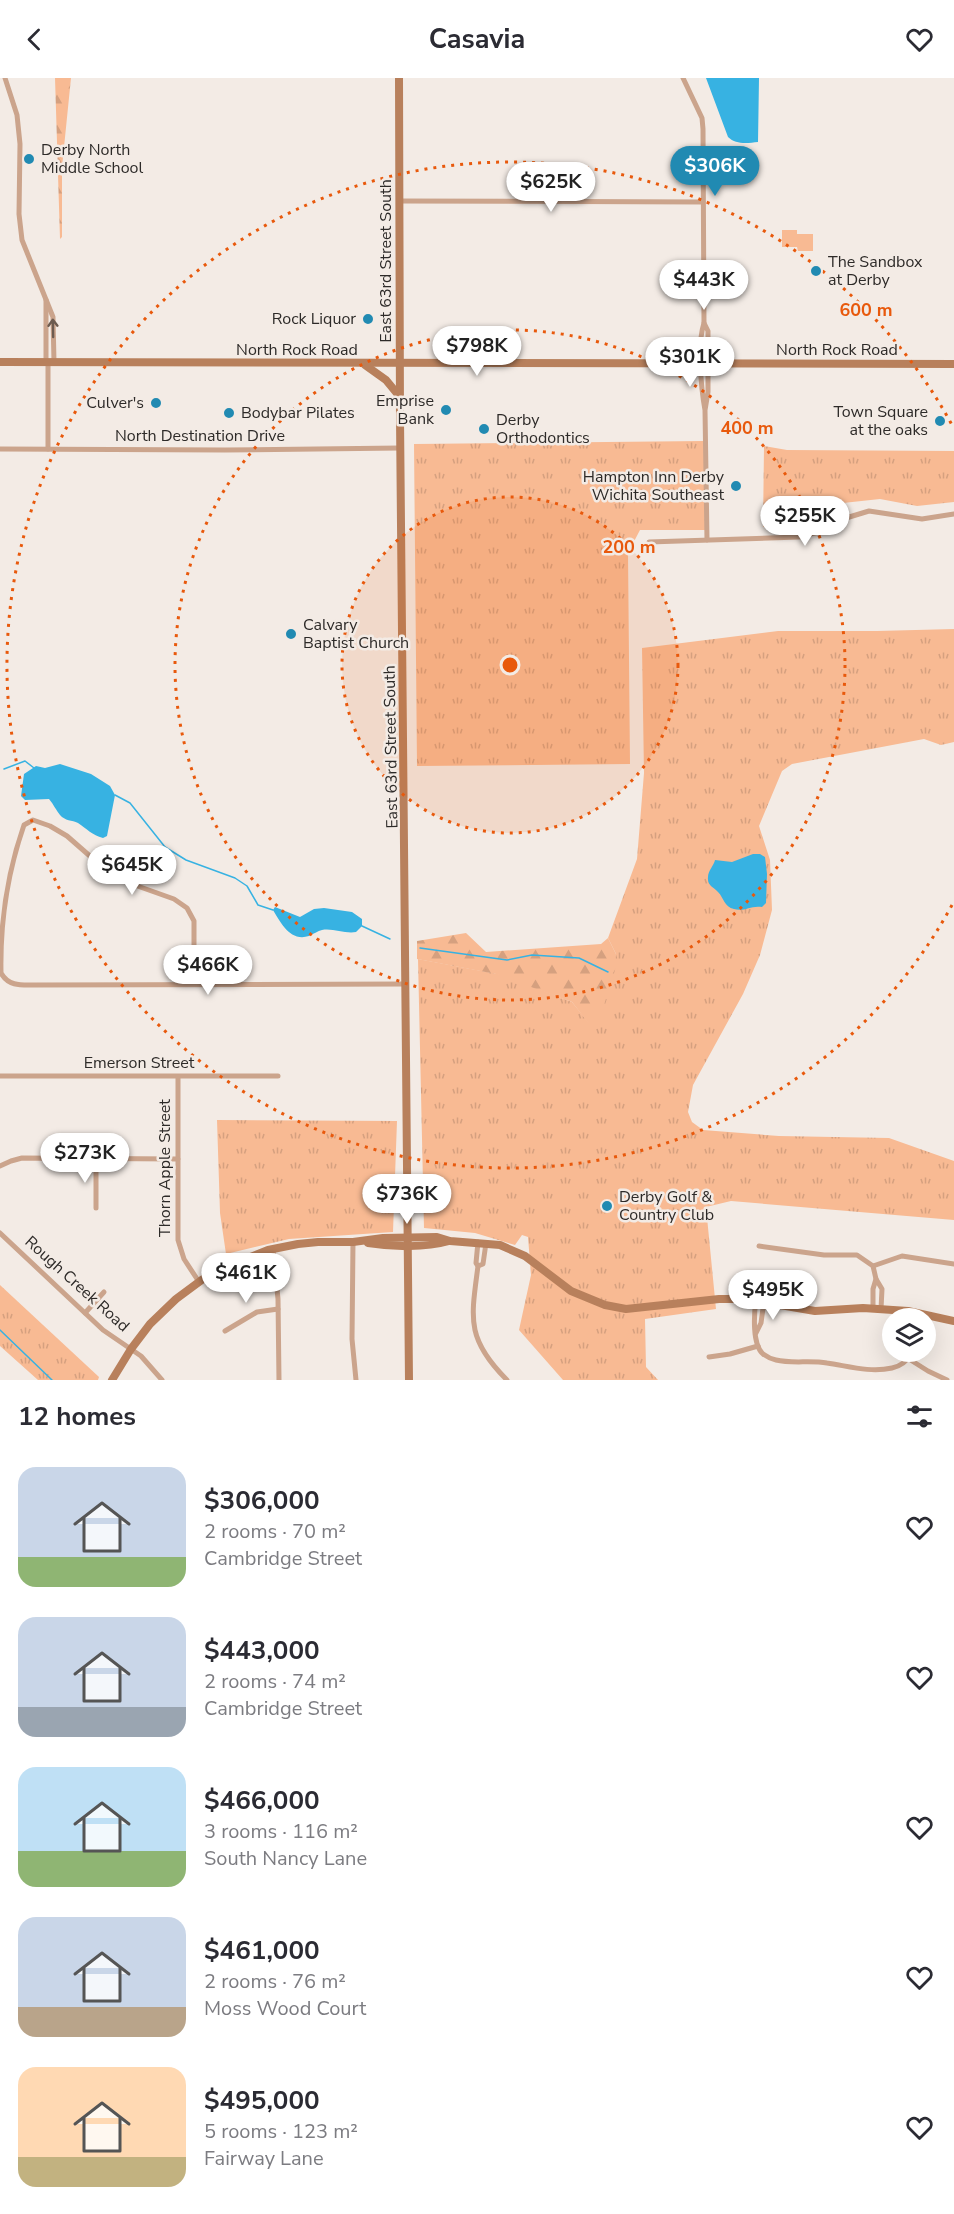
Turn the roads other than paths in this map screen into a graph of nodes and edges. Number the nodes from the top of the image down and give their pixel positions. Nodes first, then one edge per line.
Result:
1 (5, 78) edge
2 (399, 78) edge
3 (683, 78) edge
4 (399, 201) junction
5 (703, 202) junction
6 (0, 362) edge
7 (49, 362) junction
8 (705, 363) junction
9 (364, 364) junction
10 (399, 364) junction
11 (954, 364) edge
12 (400, 397) junction
13 (400, 448) junction
14 (0, 449) edge
15 (48, 449) junction
16 (954, 514) edge
17 (707, 540) junction
18 (649, 542) dead end
19 (194, 984) junction
20 (406, 984) junction
21 (0, 1076) edge
22 (278, 1076) dead end
23 (178, 1080) junction
24 (96, 1159) junction
25 (178, 1160) junction
26 (0, 1166) edge
27 (96, 1208) dead end
28 (0, 1233) edge
29 (408, 1241) junction
30 (357, 1242) junction
31 (482, 1243) junction
32 (759, 1246) dead end
33 (273, 1249) junction
34 (954, 1264) edge
35 (873, 1266) junction
36 (199, 1282) junction
37 (104, 1292) dead end
38 (760, 1301) junction
39 (278, 1309) junction
40 (877, 1309) junction
41 (882, 1310) edge
42 (85, 1313) junction
43 (936, 1318) edge
44 (954, 1320) edge
45 (225, 1331) dead end
46 (758, 1346) junction
47 (131, 1349) junction
48 (709, 1357) dead end
49 (904, 1362) edge
50 (914, 1362) edge
51 (502, 1378) edge
52 (112, 1380) edge
53 (162, 1380) edge
54 (279, 1380) edge
55 (356, 1380) edge
56 (409, 1380) edge
57 (946, 1380) edge

1 - 7 street
2 - 4 main road, East 63rd Street South
3 - 5 street
4 - 5 street
4 - 10 main road, East 63rd Street South
5 - 8 street
6 - 7 main road, North Rock Road
7 - 9 main road, North Rock Road
7 - 15 street
8 - 10 main road, North Rock Road
8 - 11 main road, North Rock Road
8 - 17 street
9 - 10 main road, North Rock Road
9 - 12 main road
10 - 12 main road, East 63rd Street South
12 - 13 main road, East 63rd Street South
13 - 15 street, North Destination Drive
13 - 20 main road, East 63rd Street South
14 - 15 street, North Destination Drive
16 - 17 street
17 - 18 street
19 - 19 street
19 - 20 street
20 - 29 main road, East 63rd Street South
21 - 23 street, Emerson Street
22 - 23 street, Emerson Street
23 - 25 street, Thorn Apple Street
24 - 25 street
24 - 26 street
24 - 27 street
25 - 36 street, Thorn Apple Street
28 - 42 street, Rough Creek Road
29 - 30 main road
29 - 31 main road
29 - 56 main road, East 63rd Street South
30 - 33 main road
30 - 55 street
31 - 38 main road
31 - 51 street
32 - 35 street
33 - 36 main road
33 - 39 street
34 - 35 street
35 - 40 street
36 - 47 main road
37 - 42 street
38 - 40 main road
38 - 46 street
39 - 45 street
39 - 54 street
40 - 41 main road
42 - 47 street, Rough Creek Road
43 - 44 main road
46 - 48 street
46 - 49 street
47 - 52 main road
47 - 53 street, Rough Creek Road
50 - 57 street

